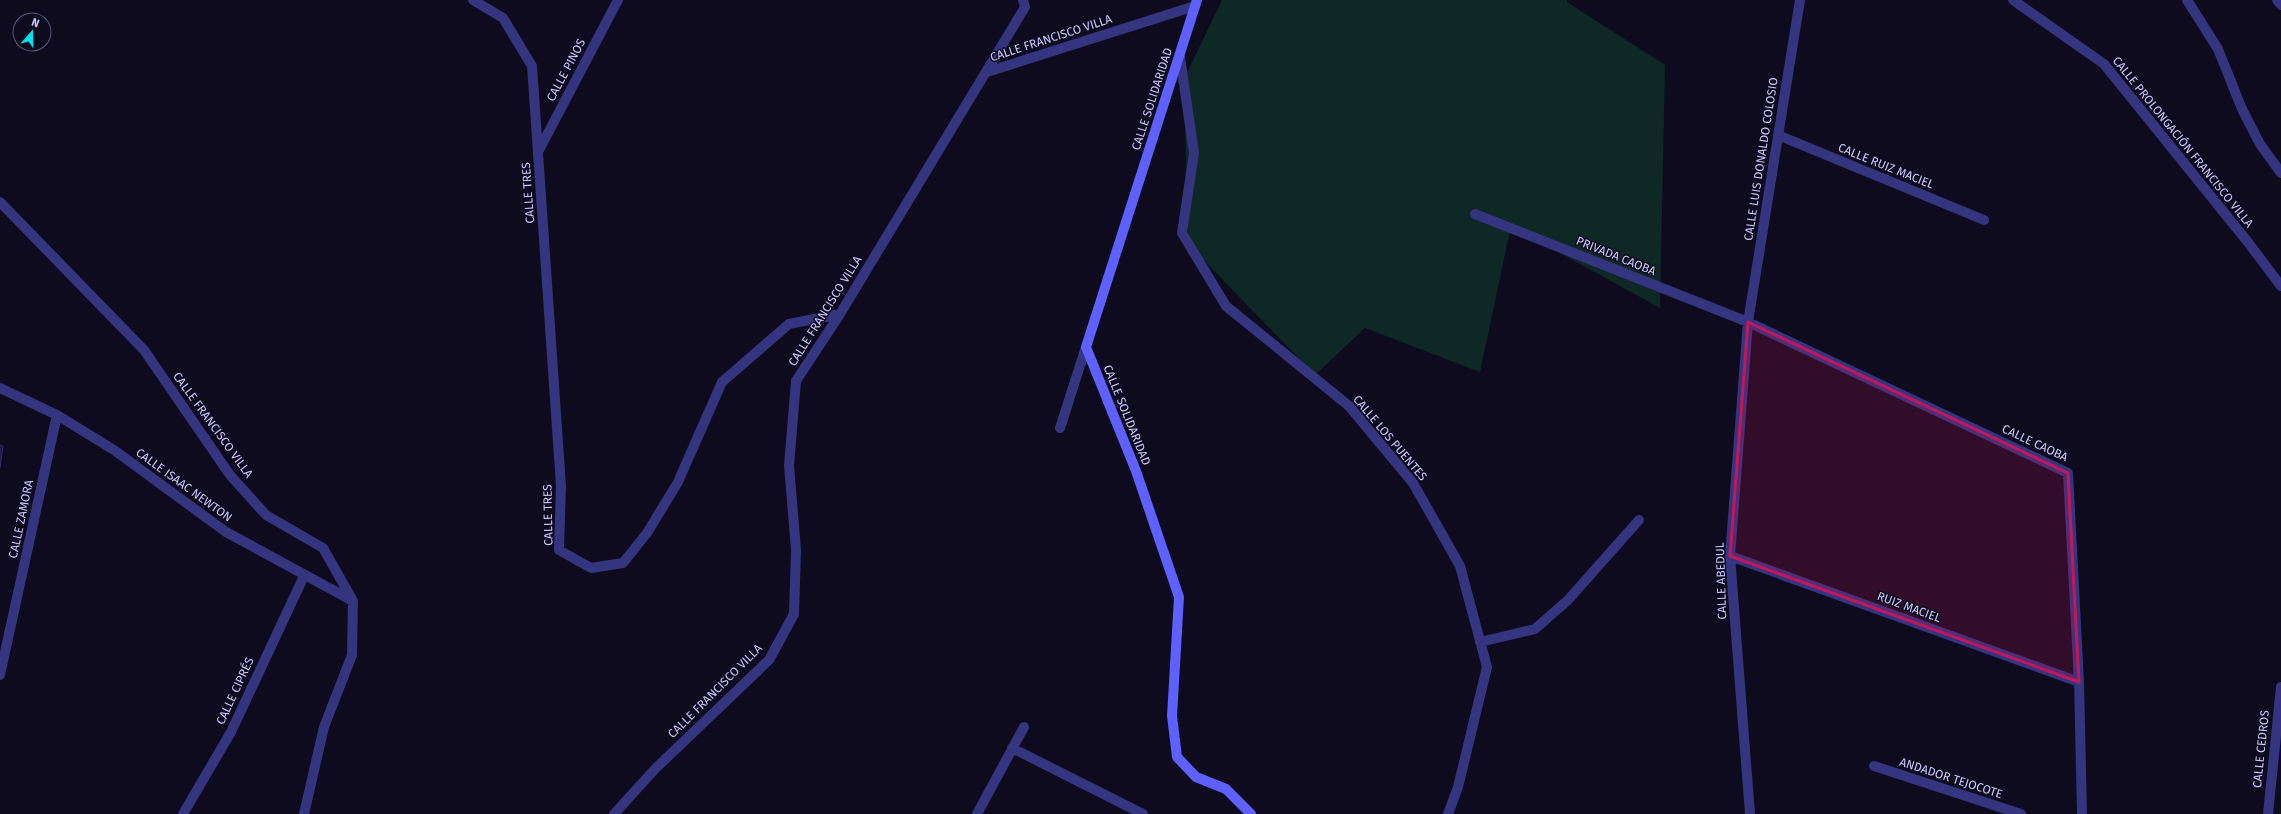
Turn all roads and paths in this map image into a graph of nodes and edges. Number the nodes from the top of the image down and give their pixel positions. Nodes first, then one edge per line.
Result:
1 (473, 0) edge
2 (618, 0) edge
3 (1800, 0) edge
4 (2013, 0) edge
5 (2188, 0) edge
6 (2278, 0) edge
7 (1196, 3) edge
8 (1024, 4) edge
9 (2281, 5) edge
10 (1180, 57) junction
11 (987, 72) junction
12 (1778, 136) junction
13 (538, 152) junction
14 (2281, 173) edge
15 (0, 202) edge
16 (1475, 214) dead end
17 (1984, 220) dead end
18 (2281, 286) edge
19 (840, 314) junction
20 (1748, 322) junction
21 (1086, 348) junction
22 (0, 388) edge
23 (57, 414) junction
24 (1060, 428) dead end
25 (1639, 520) dead end
26 (1730, 556) junction
27 (304, 576) junction
28 (353, 601) junction
29 (1480, 642) junction
30 (0, 674) edge
31 (2079, 682) junction
32 (2281, 687) edge
33 (1024, 727) dead end
34 (1012, 748) junction
35 (1874, 766) dead end
36 (182, 814) edge
37 (304, 814) edge
38 (614, 814) edge
39 (977, 814) edge
40 (1143, 814) edge
41 (1251, 814) edge
42 (1448, 814) edge
43 (1750, 814) edge
44 (2021, 814) edge
45 (2082, 814) edge
46 (2268, 814) edge

1 - 13 street, CALLE TRES
2 - 13 street, CALLE PINOS
3 - 12 street, CALLE LUIS DONALDO COLOSIO
4 - 18 street, CALLE PROLONGACIÓN FRANCISCO VILLA
5 - 14 street
6 - 9 street
7 - 10 main road, CALLE SOLIDARIDAD
7 - 11 street, CALLE FRANCISCO VILLA
8 - 11 street
10 - 21 main road, CALLE SOLIDARIDAD
10 - 29 street, CALLE LOS PUENTES
11 - 19 street, CALLE FRANCISCO VILLA
12 - 17 street, CALLE RUIZ MACIEL
12 - 20 street, CALLE LUIS DONALDO COLOSIO
13 - 19 street, CALLE TRES
15 - 28 street, CALLE FRANCISCO VILLA
16 - 20 street, PRIVADA CAOBA
19 - 38 street, CALLE FRANCISCO VILLA
20 - 26 street, CALLE ABEDUL
20 - 31 street, CALLE CAOBA
21 - 24 street
21 - 41 main road, CALLE SOLIDARIDAD
22 - 23 street, CALLE ISAAC NEWTON
23 - 27 street, CALLE ISAAC NEWTON
23 - 30 street, CALLE ZAMORA
25 - 29 street
26 - 31 street, RUIZ MACIEL
26 - 43 street, CALLE ABEDUL
27 - 28 street, CALLE ISAAC NEWTON
27 - 36 street, CALLE CIPRÉS
28 - 37 street
29 - 42 street, CALLE LOS PUENTES
31 - 45 street, CALLE CAOBA
32 - 46 street, CALLE CEDROS
33 - 34 street
34 - 39 street
34 - 40 street
35 - 44 street, ANDADOR TEJOCOTE

